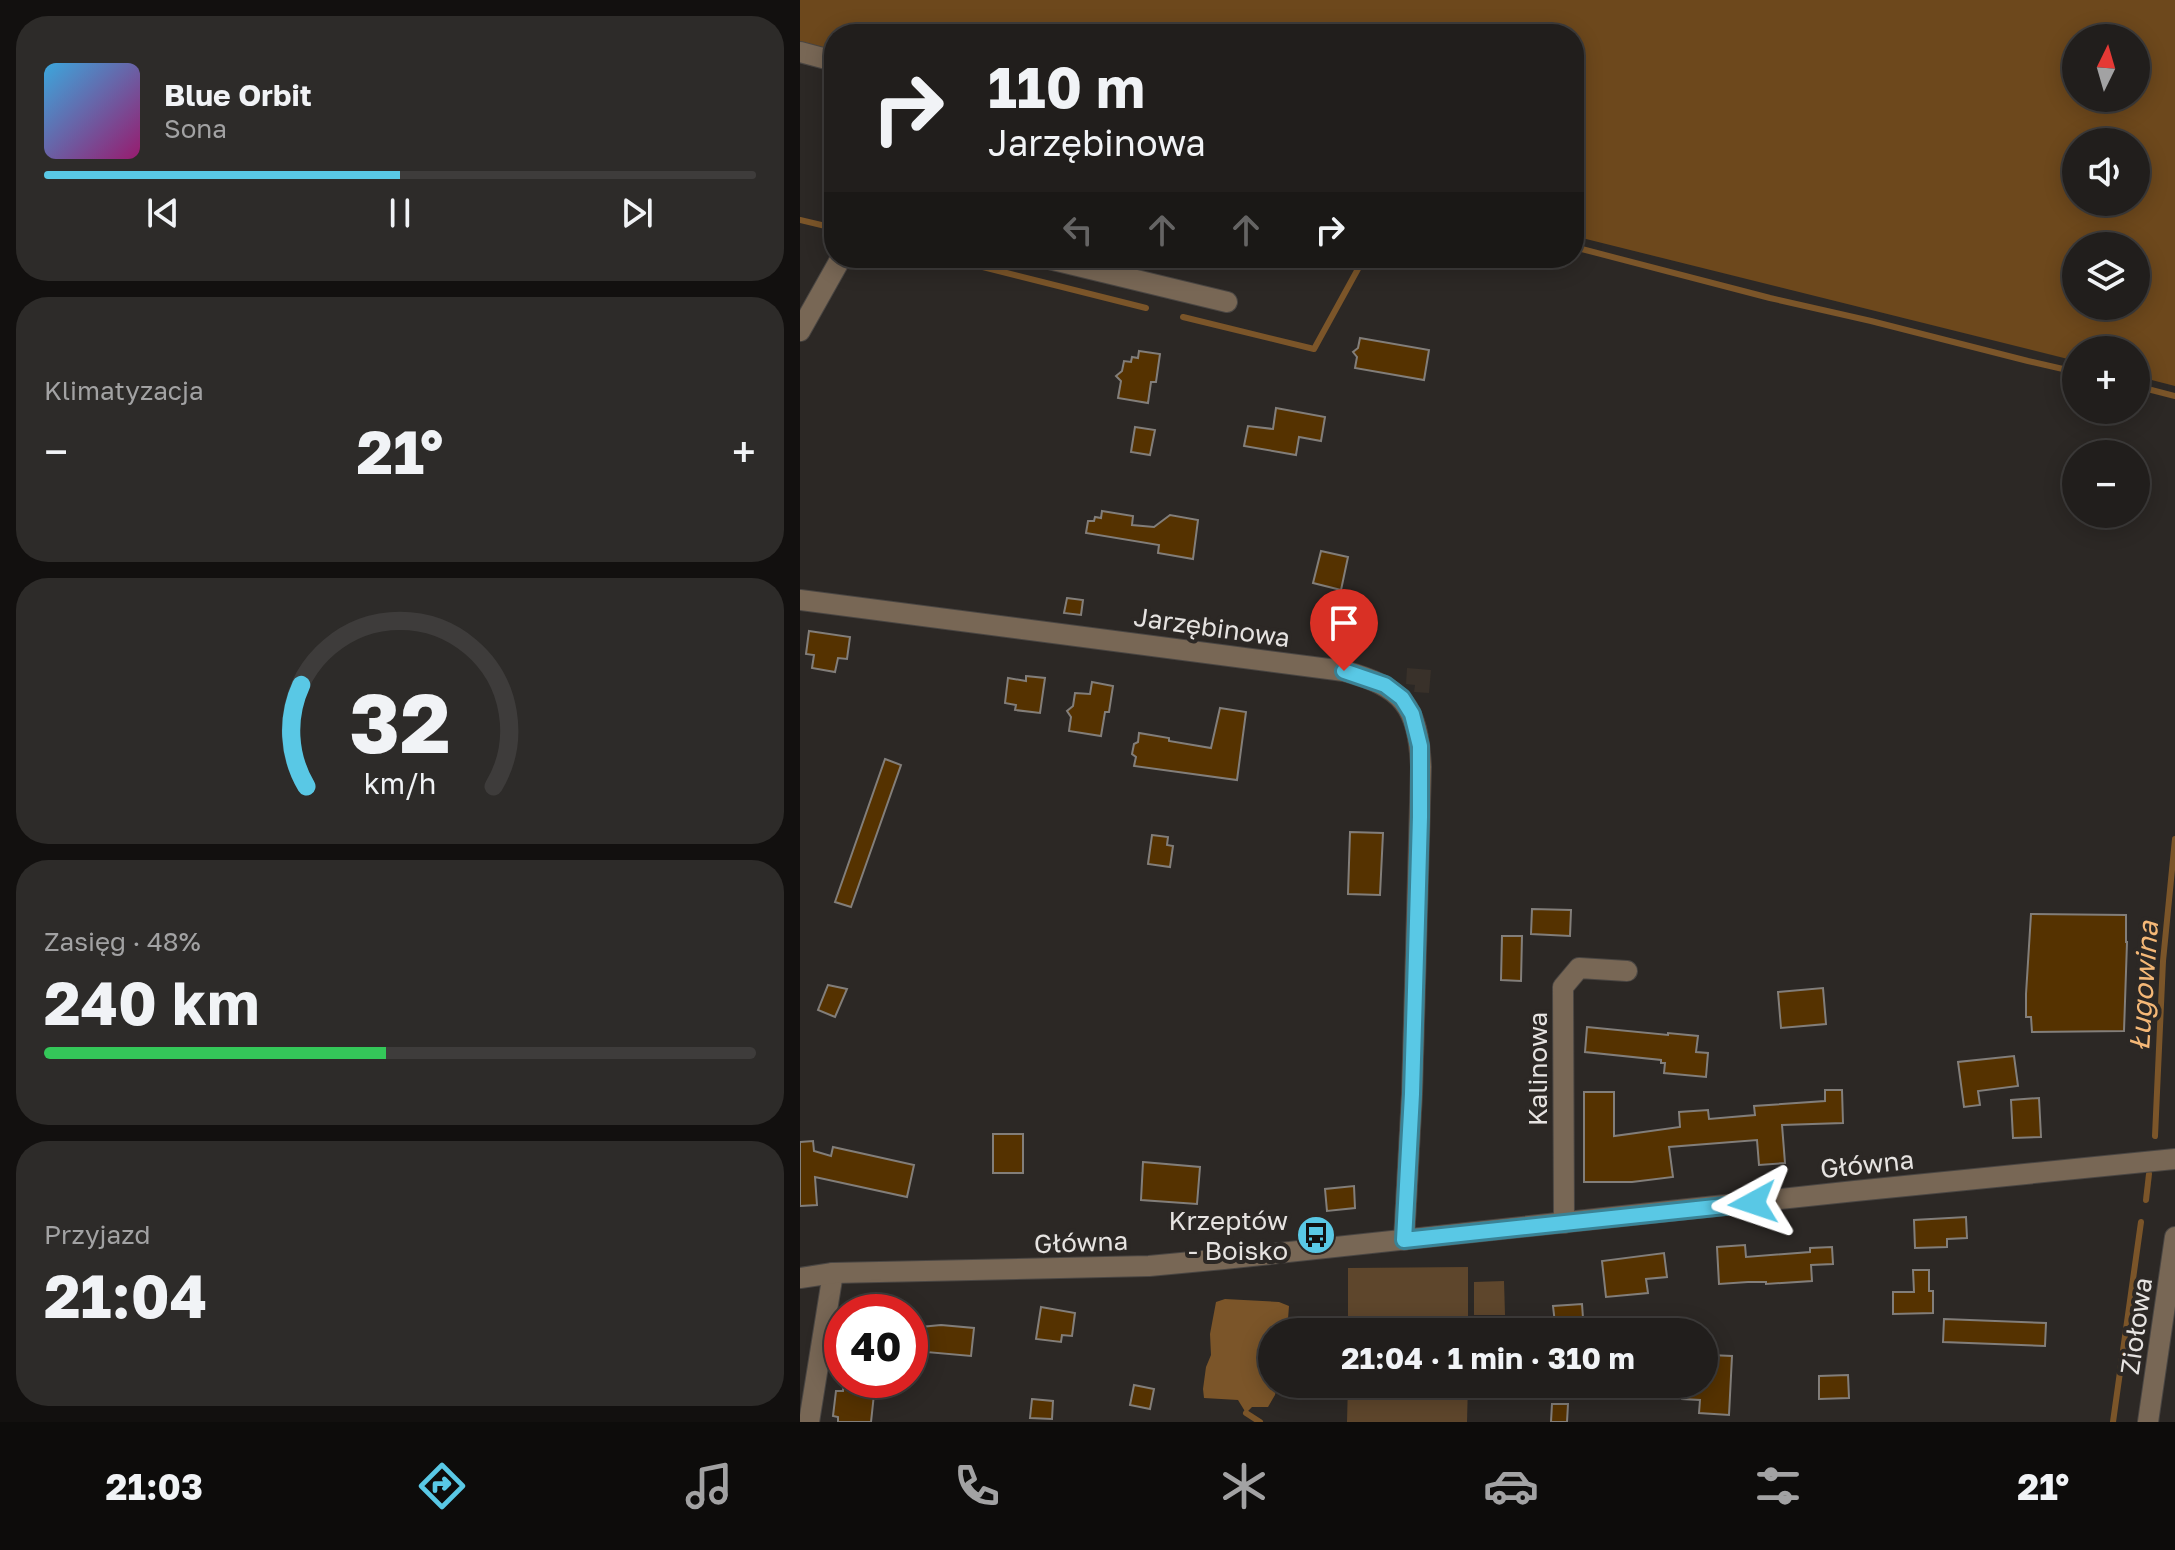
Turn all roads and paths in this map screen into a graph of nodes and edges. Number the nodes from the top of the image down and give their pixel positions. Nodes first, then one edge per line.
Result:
1 (800, 52) edge
2 (824, 58) edge
3 (835, 268) edge
4 (1086, 268) edge
5 (1227, 302) dead end
6 (800, 331) edge
7 (800, 600) edge
8 (1627, 971) dead end
9 (2175, 1159) edge
10 (1564, 1223) junction
11 (2175, 1237) edge
12 (1404, 1240) junction
13 (833, 1273) junction
14 (800, 1278) edge
15 (809, 1422) edge
16 (2148, 1422) edge

1 - 2 street
3 - 6 street
4 - 5 street
7 - 12 street, Jarzębinowa
8 - 10 street, Kalinowa
9 - 10 street, Główna
10 - 12 street, Główna
11 - 16 street, Ziołowa
12 - 13 street, Główna
13 - 14 street, Główna
13 - 15 street

